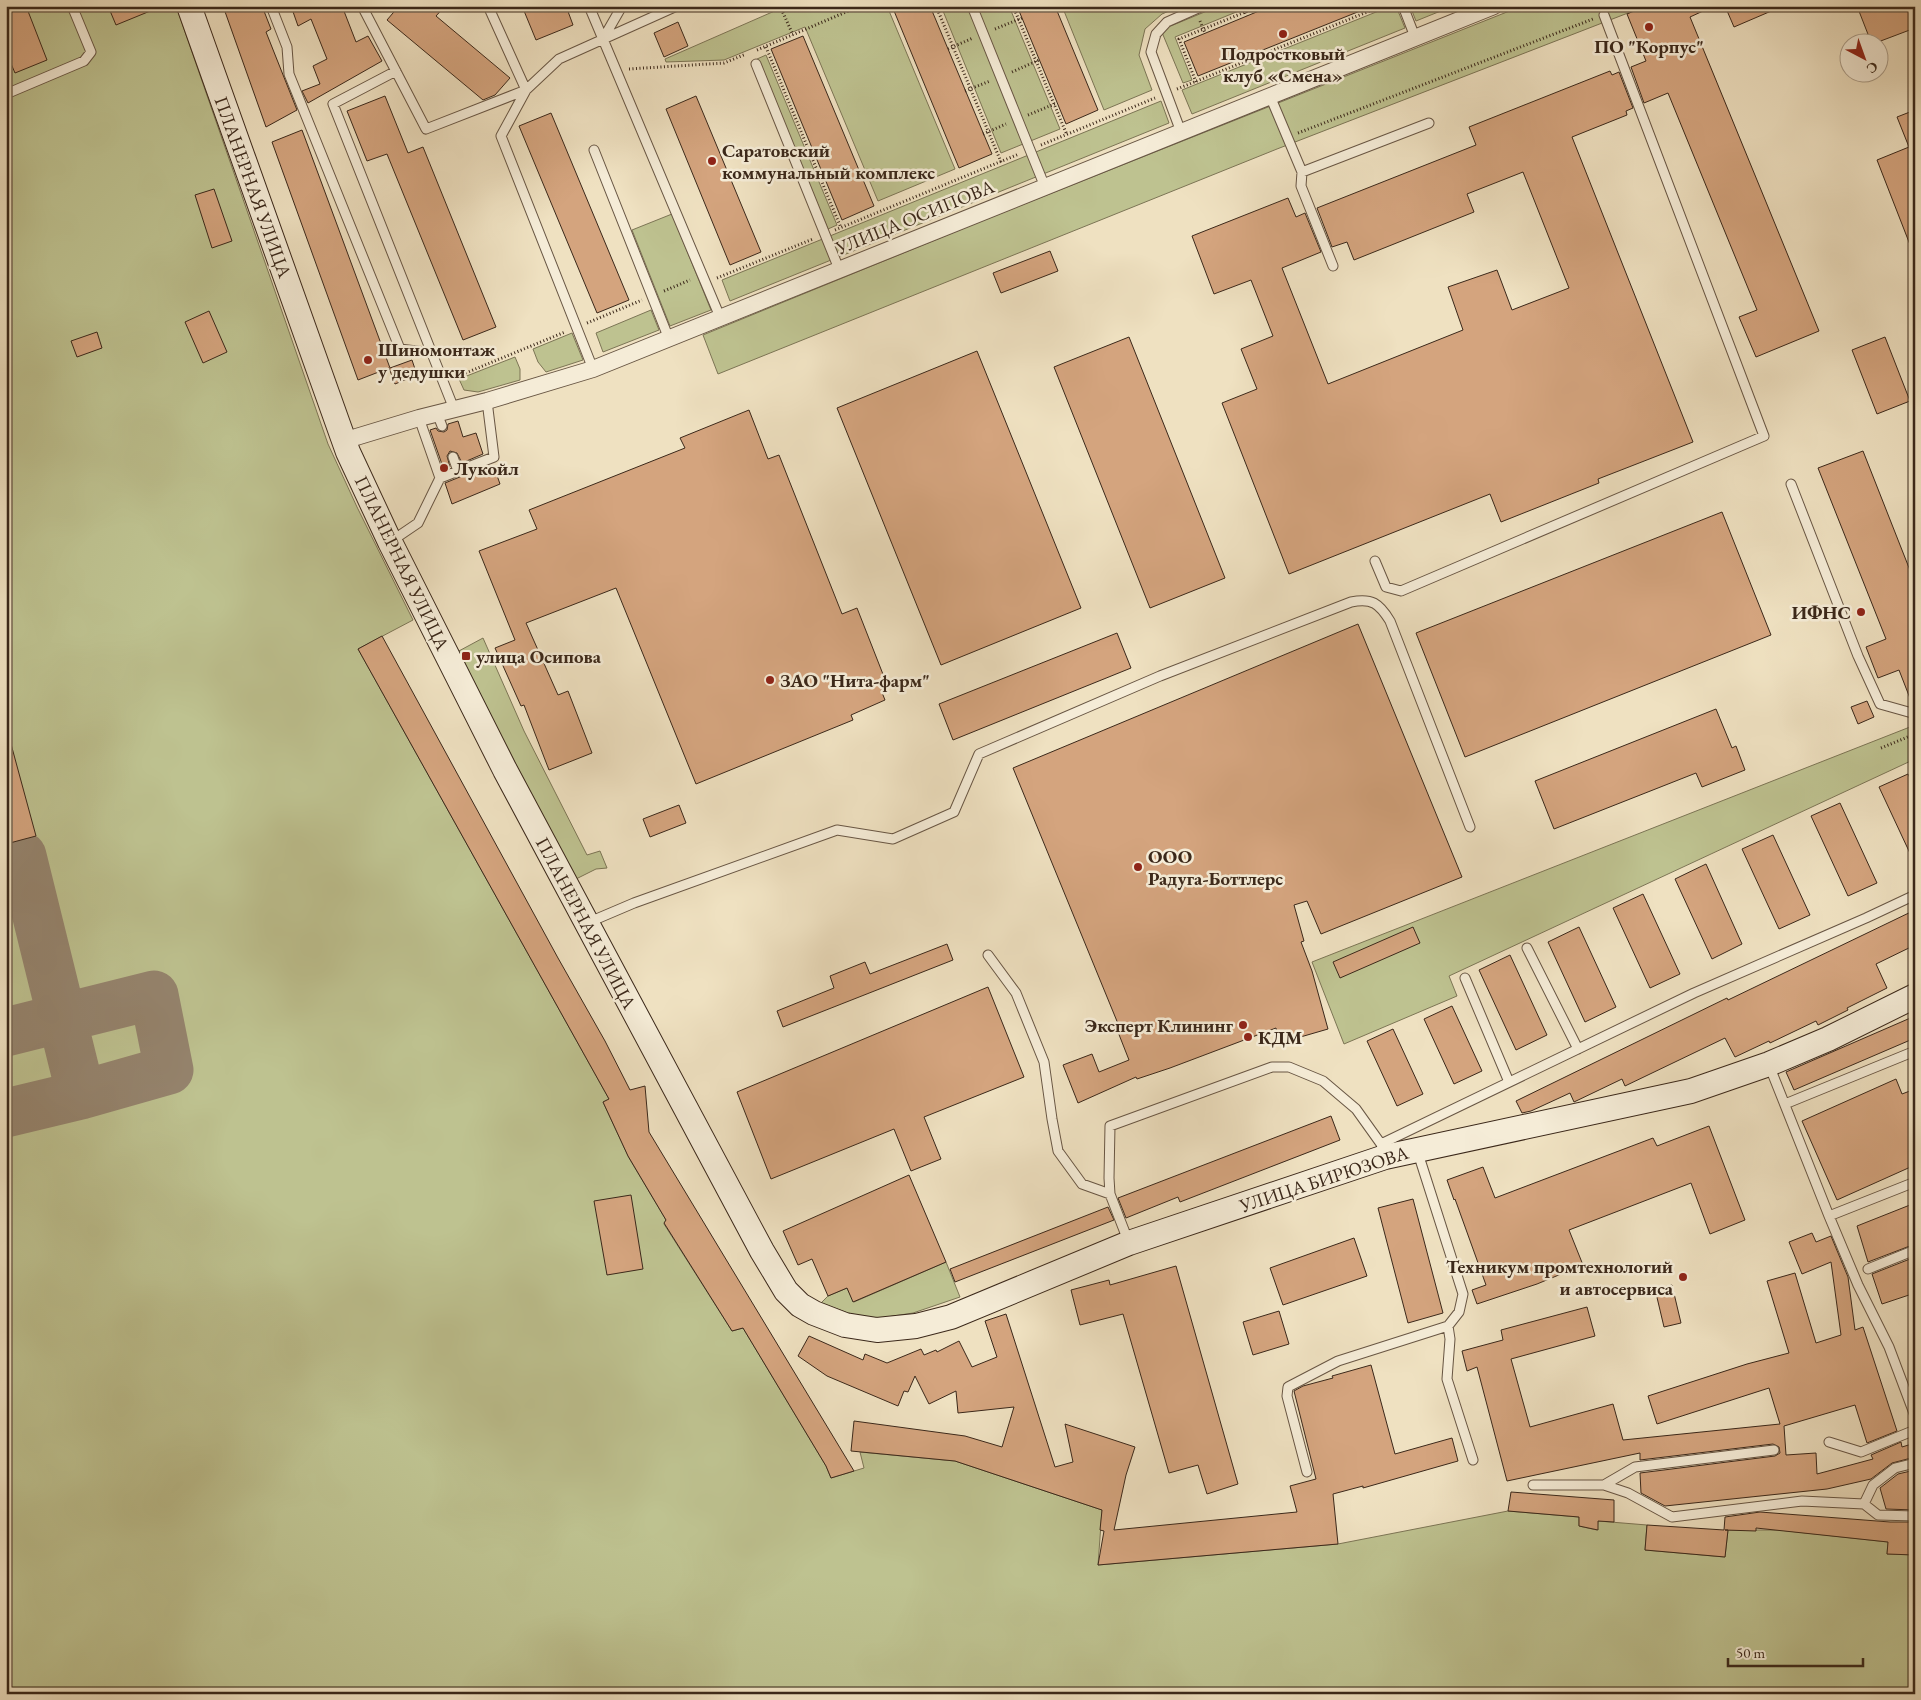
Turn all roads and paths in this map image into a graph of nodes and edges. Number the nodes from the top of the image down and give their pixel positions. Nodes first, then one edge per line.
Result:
1 (72, 6) edge
2 (188, 6) edge
3 (272, 6) edge
4 (362, 6) edge
5 (488, 6) edge
6 (589, 6) edge
7 (622, 6) edge
8 (677, 6) edge
9 (780, 6) edge
10 (860, 6) edge
11 (936, 6) edge
12 (972, 6) edge
13 (1013, 6) edge
14 (1202, 6) edge
15 (1243, 6) edge
16 (1260, 6) edge
17 (1382, 6) edge
18 (1403, 6) edge
19 (1494, 6) edge
20 (1626, 6) edge
21 (1371, 8) edge
22 (1246, 14) junction
23 (1604, 14) edge
24 (793, 35) junction
25 (1415, 37) junction
26 (603, 39) junction
27 (766, 47) junction
28 (756, 64) dead end
29 (616, 70) junction
30 (396, 71) junction
31 (1196, 82) junction
32 (526, 90) junction
33 (6, 94) edge
34 (1167, 94) junction
35 (1270, 96) junction
36 (1429, 123) dead end
37 (1181, 132) junction
38 (1067, 135) junction
39 (1288, 137) junction
40 (594, 150) dead end
41 (1030, 150) junction
42 (1001, 162) junction
43 (1302, 172) junction
44 (1045, 187) junction
45 (841, 228) junction
46 (825, 234) junction
47 (1332, 266) dead end
48 (839, 269) junction
49 (706, 283) junction
50 (720, 317) junction
51 (669, 339) junction
52 (433, 353) junction
53 (593, 369) junction
54 (487, 401) junction
55 (454, 409) junction
56 (419, 418) junction
57 (343, 441) junction
58 (453, 457) dead end
59 (458, 471) junction
60 (440, 478) junction
61 (1791, 484) dead end
62 (390, 542) junction
63 (1375, 561) dead end
64 (1915, 712) edge
65 (1915, 734) edge
66 (1881, 748) dead end
67 (1470, 827) dead end
68 (1915, 895) edge
69 (586, 923) junction
70 (1527, 948) dead end
71 (988, 955) dead end
72 (1465, 978) dead end
73 (1915, 996) edge
74 (1578, 1049) junction
75 (1915, 1051) edge
76 (1769, 1064) junction
77 (1509, 1082) junction
78 (1784, 1104) junction
79 (1383, 1150) junction
80 (1417, 1150) junction
81 (1915, 1182) edge
82 (1110, 1194) junction
83 (1828, 1216) junction
84 (1129, 1243) junction
85 (1915, 1250) edge
86 (762, 1251) joint
87 (1868, 1269) dead end
88 (1448, 1326) junction
89 (1915, 1416) edge
90 (1915, 1430) edge
91 (1828, 1442) dead end
92 (1774, 1450) dead end
93 (1474, 1460) dead end
94 (1915, 1463) edge
95 (1307, 1472) dead end
96 (1533, 1485) dead end
97 (1604, 1485) junction
98 (1864, 1504) junction
99 (1915, 1516) edge

1 - 33 lane
2 - 57 main road, ПЛАНЕРНАЯ УЛИЦА
3 - 52 lane
4 - 30 lane
5 - 32 lane
6 - 26 lane
7 - 26 lane
8 - 26 lane
9 - 24 path
10 - 24 path
11 - 42 path
12 - 41 lane
13 - 38 path
14 - 34 lane
15 - 22 path
16 - 22 path
17 - 21 path
18 - 25 lane
19 - 25 street, УЛИЦА ОСИПОВА
20 - 23 path
21 - 31 path
22 - 31 path
23 - 39 path
23 - 63 lane
24 - 27 path
25 - 35 street, УЛИЦА ОСИПОВА
26 - 29 lane
26 - 32 lane
27 - 29 path
27 - 45 path
28 - 46 lane
29 - 49 lane
30 - 32 lane
30 - 52 lane
31 - 34 path
32 - 53 lane
34 - 37 lane
34 - 38 path
35 - 37 street, УЛИЦА ОСИПОВА
35 - 39 lane
36 - 43 lane
37 - 44 street, УЛИЦА ОСИПОВА
38 - 41 path
39 - 43 lane
40 - 51 lane
41 - 42 path
41 - 44 lane
42 - 45 path
43 - 47 lane
44 - 48 street, УЛИЦА ОСИПОВА
45 - 46 path
46 - 48 lane
46 - 49 path
48 - 50 street, УЛИЦА ОСИПОВА
49 - 50 lane
50 - 51 street, УЛИЦА ОСИПОВА
51 - 53 street, УЛИЦА ОСИПОВА
52 - 55 lane
53 - 54 street, УЛИЦА ОСИПОВА
54 - 55 street, УЛИЦА ОСИПОВА
54 - 59 lane
55 - 56 street, УЛИЦА ОСИПОВА
56 - 57 street, УЛИЦА ОСИПОВА
56 - 60 lane
57 - 62 main road, ПЛАНЕРНАЯ УЛИЦА
58 - 59 lane
59 - 60 lane
60 - 62 lane
61 - 64 lane
62 - 69 main road, ПЛАНЕРНАЯ УЛИЦА
65 - 66 path
67 - 69 lane
68 - 74 lane
69 - 86 main road, ПЛАНЕРНАЯ УЛИЦА
70 - 74 lane
71 - 82 lane
72 - 77 lane
73 - 76 main road, УЛИЦА БИРЮЗОВА
74 - 77 lane
75 - 78 lane
76 - 78 lane
76 - 80 main road, УЛИЦА БИРЮЗОВА
77 - 79 lane
78 - 83 lane
79 - 80 main road, УЛИЦА БИРЮЗОВА
79 - 82 lane
79 - 84 main road, УЛИЦА БИРЮЗОВА
80 - 88 lane
81 - 83 lane
82 - 84 lane
83 - 89 lane
84 - 86 main road, УЛИЦА БИРЮЗОВА
85 - 87 lane
88 - 93 lane
88 - 95 lane
90 - 91 lane
92 - 97 lane
94 - 98 lane
96 - 97 lane
97 - 98 lane
98 - 99 lane

